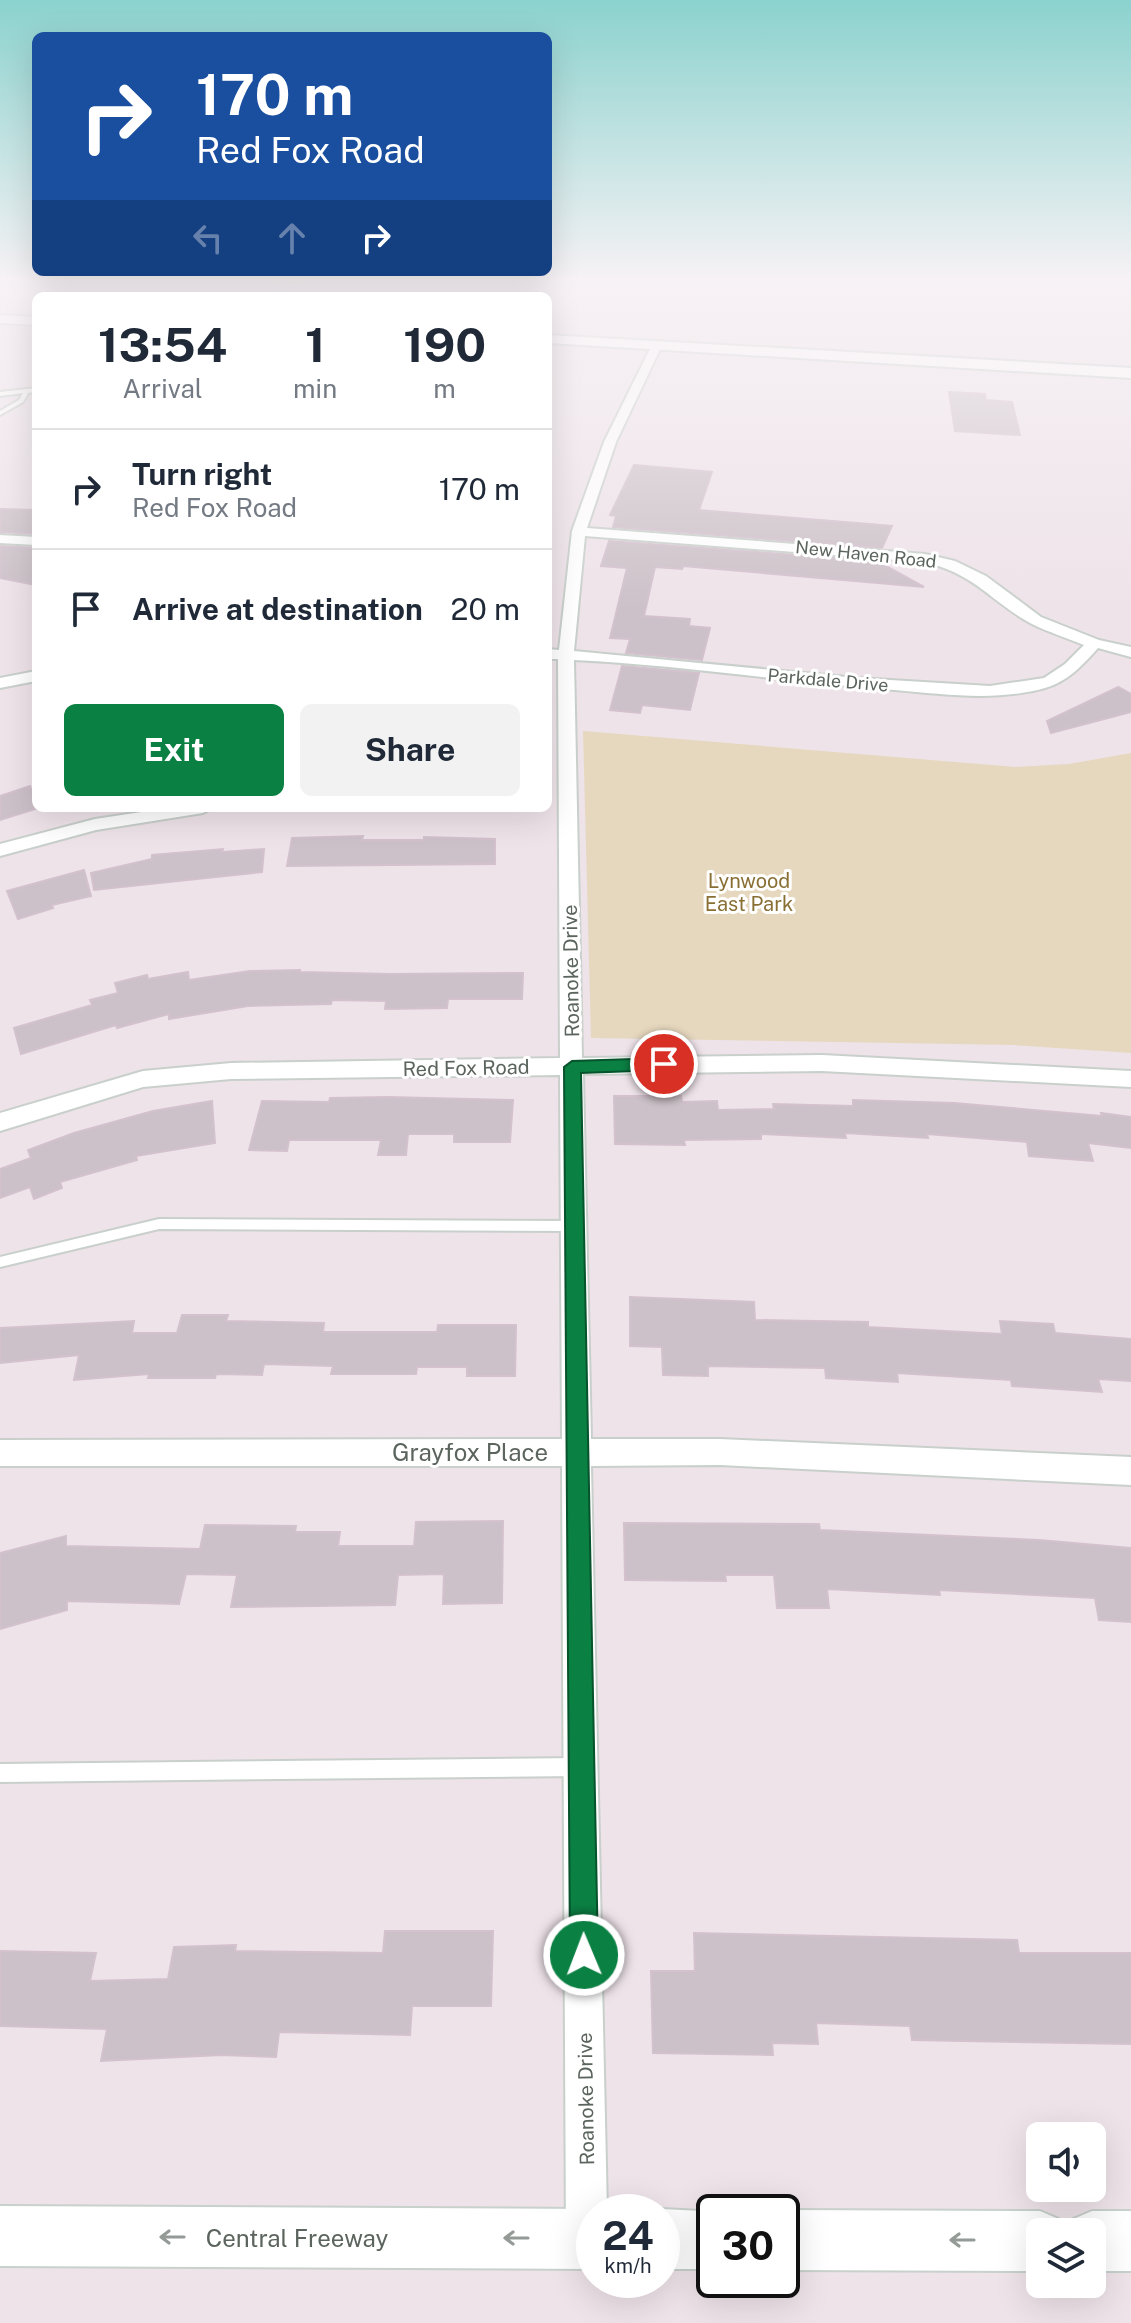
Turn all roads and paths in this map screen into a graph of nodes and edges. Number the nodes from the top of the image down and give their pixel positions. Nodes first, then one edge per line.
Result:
1 (32, 391) edge
2 (635, 391) edge
3 (0, 394) edge
4 (25, 394) junction
5 (0, 413) edge
6 (579, 531) junction
7 (0, 539) edge
8 (32, 541) edge
9 (1094, 643) junction
10 (1131, 652) edge
11 (552, 654) edge
12 (566, 654) junction
13 (32, 677) edge
14 (0, 683) edge
15 (568, 798) junction
16 (552, 799) edge
17 (178, 812) edge
18 (0, 850) edge
19 (572, 1067) junction
20 (1131, 1079) edge
21 (0, 1122) edge
22 (574, 1226) junction
23 (0, 1262) edge
24 (578, 1452) junction
25 (0, 1453) edge
26 (1131, 1471) edge
27 (582, 1766) junction
28 (0, 1773) edge
29 (590, 2194) edge
30 (0, 2236) edge
31 (576, 2239) edge
32 (800, 2240) edge
33 (1026, 2241) edge
34 (1106, 2241) edge
35 (1131, 2241) edge

1 - 4 lane
2 - 6 street, Roanoke Drive
3 - 4 lane
4 - 5 lane
6 - 9 street, New Haven Road
6 - 12 street, Roanoke Drive
7 - 8 street
9 - 10 street, New Haven Road
9 - 12 street, Parkdale Drive
11 - 12 street, Parkdale Drive
12 - 15 street, Roanoke Drive
13 - 14 street
15 - 16 street
15 - 19 street, Roanoke Drive
17 - 18 street
19 - 20 street, Red Fox Road
19 - 21 street, Red Fox Road
19 - 22 street, Roanoke Drive
22 - 23 lane
22 - 24 street, Roanoke Drive
24 - 25 street, Grayfox Place
24 - 26 street, Grayfox Place
24 - 27 street, Roanoke Drive
27 - 28 lane
27 - 29 street, Roanoke Drive
31 -> 30 main road, Central Freeway
33 -> 32 main road
34 - 35 main road

